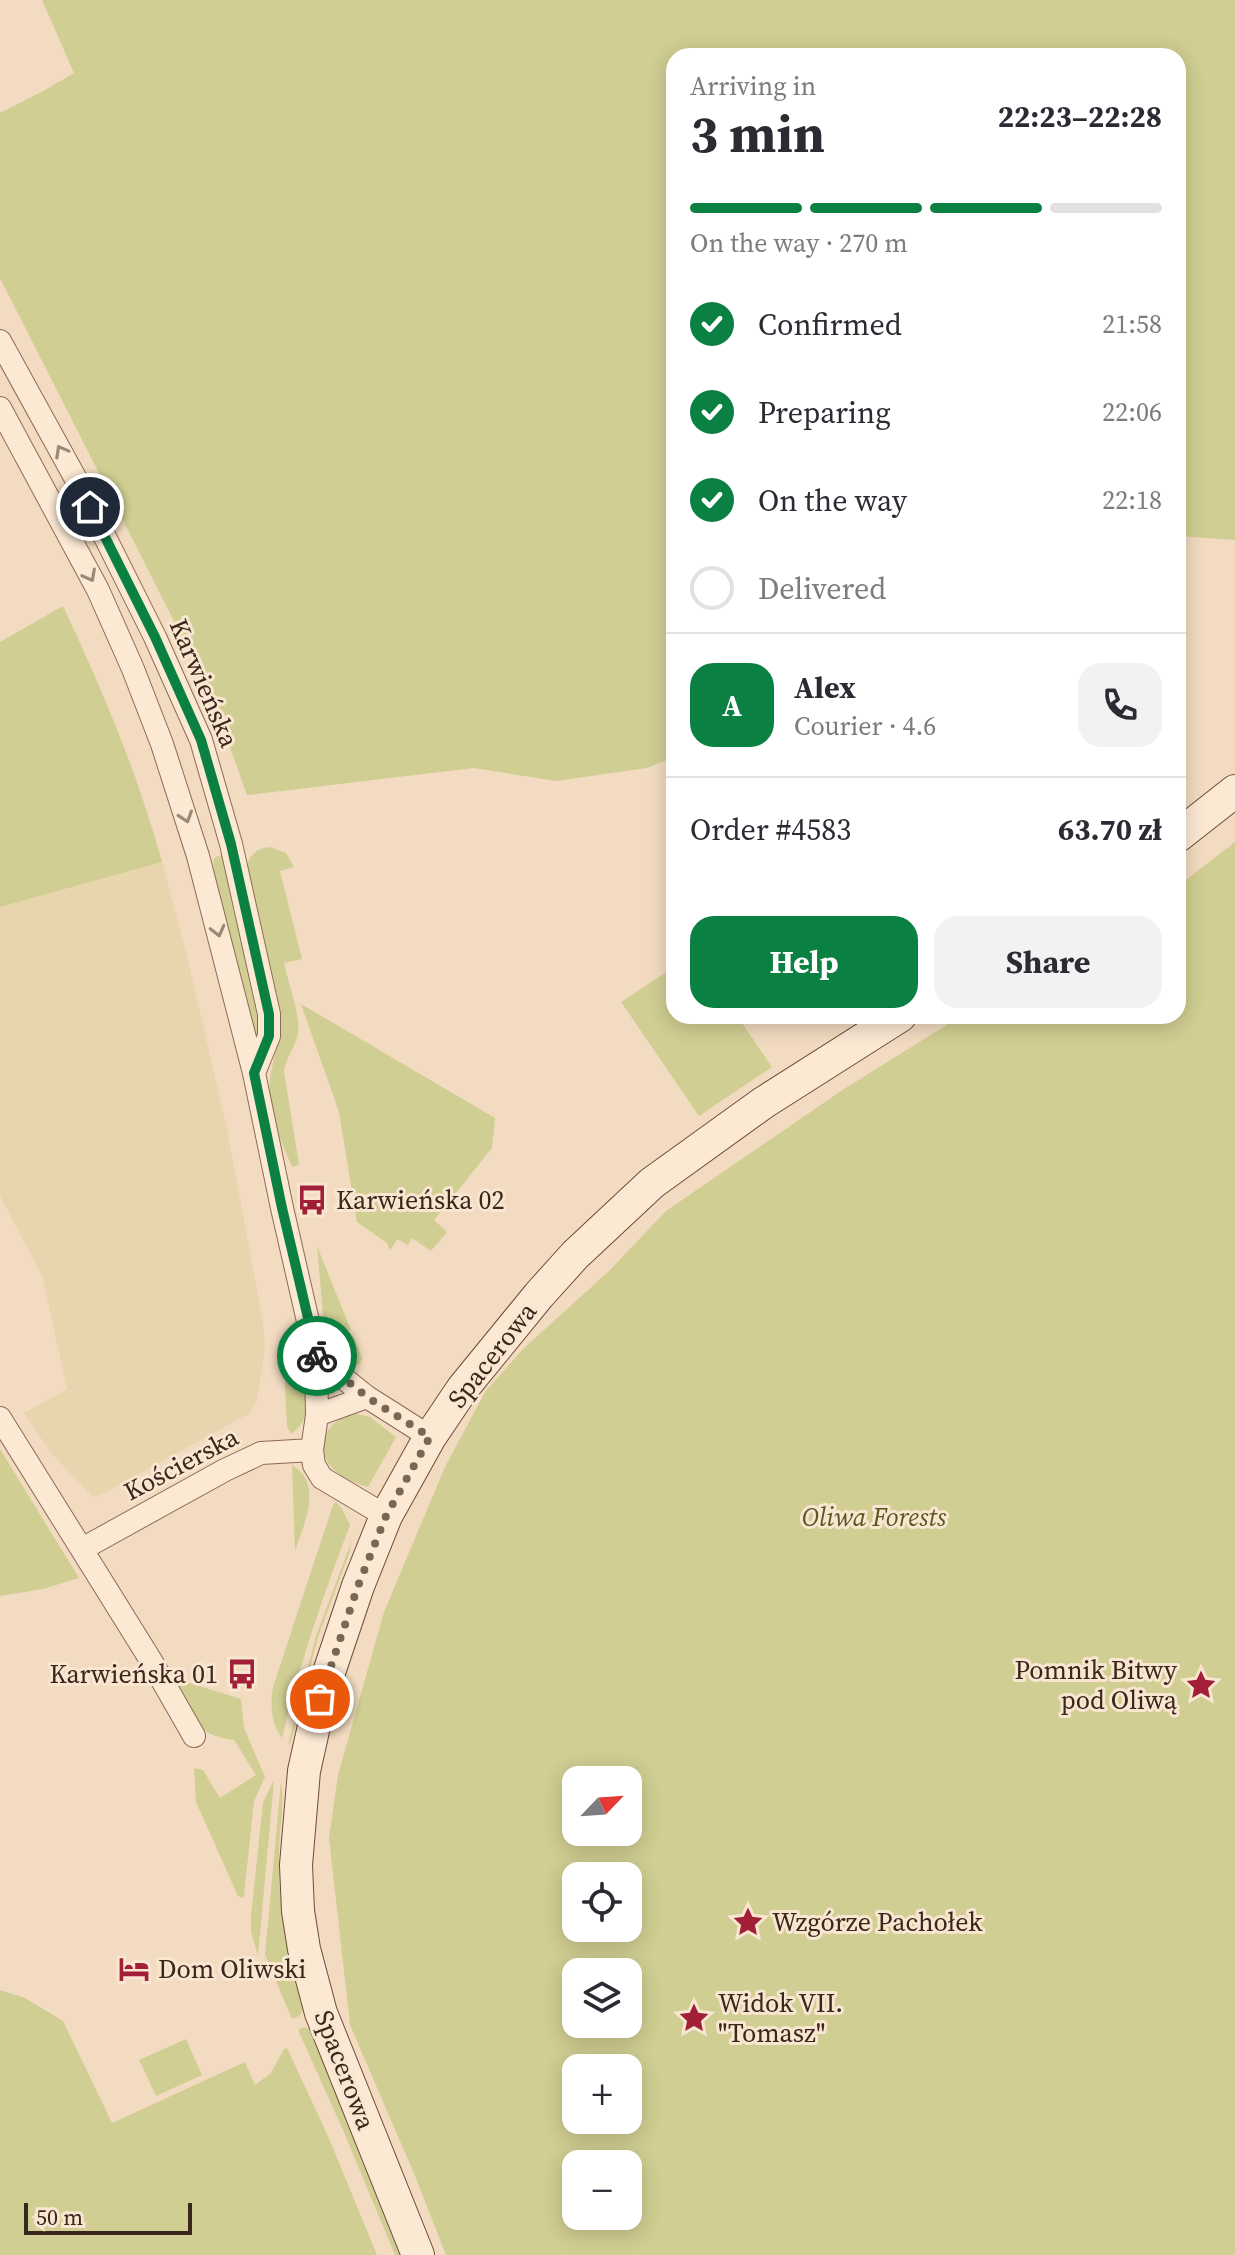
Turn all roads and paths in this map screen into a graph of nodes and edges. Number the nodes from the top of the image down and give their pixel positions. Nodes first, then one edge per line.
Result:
1 (0, 341) edge
2 (0, 408) edge
3 (1235, 791) edge
4 (1186, 830) edge
5 (887, 1024) edge
6 (254, 1073) junction
7 (316, 1356) junction
8 (367, 1397) junction
9 (317, 1415) junction
10 (0, 1418) edge
11 (430, 1437) junction
12 (312, 1450) junction
13 (386, 1516) junction
14 (82, 1549) junction
15 (194, 1736) dead end
16 (418, 2255) edge

6 -> 1 street, Karwieńska
2 -> 6 street
3 - 4 main road
5 - 11 main road, Spacerowa
6 - 7 street
7 - 8 street
7 - 9 street
8 - 9 street
8 - 11 street
9 - 12 street
10 - 14 street
11 - 13 main road, Spacerowa
12 - 13 street
12 - 14 street, Kościerska
13 - 16 main road, Spacerowa
14 - 15 street

